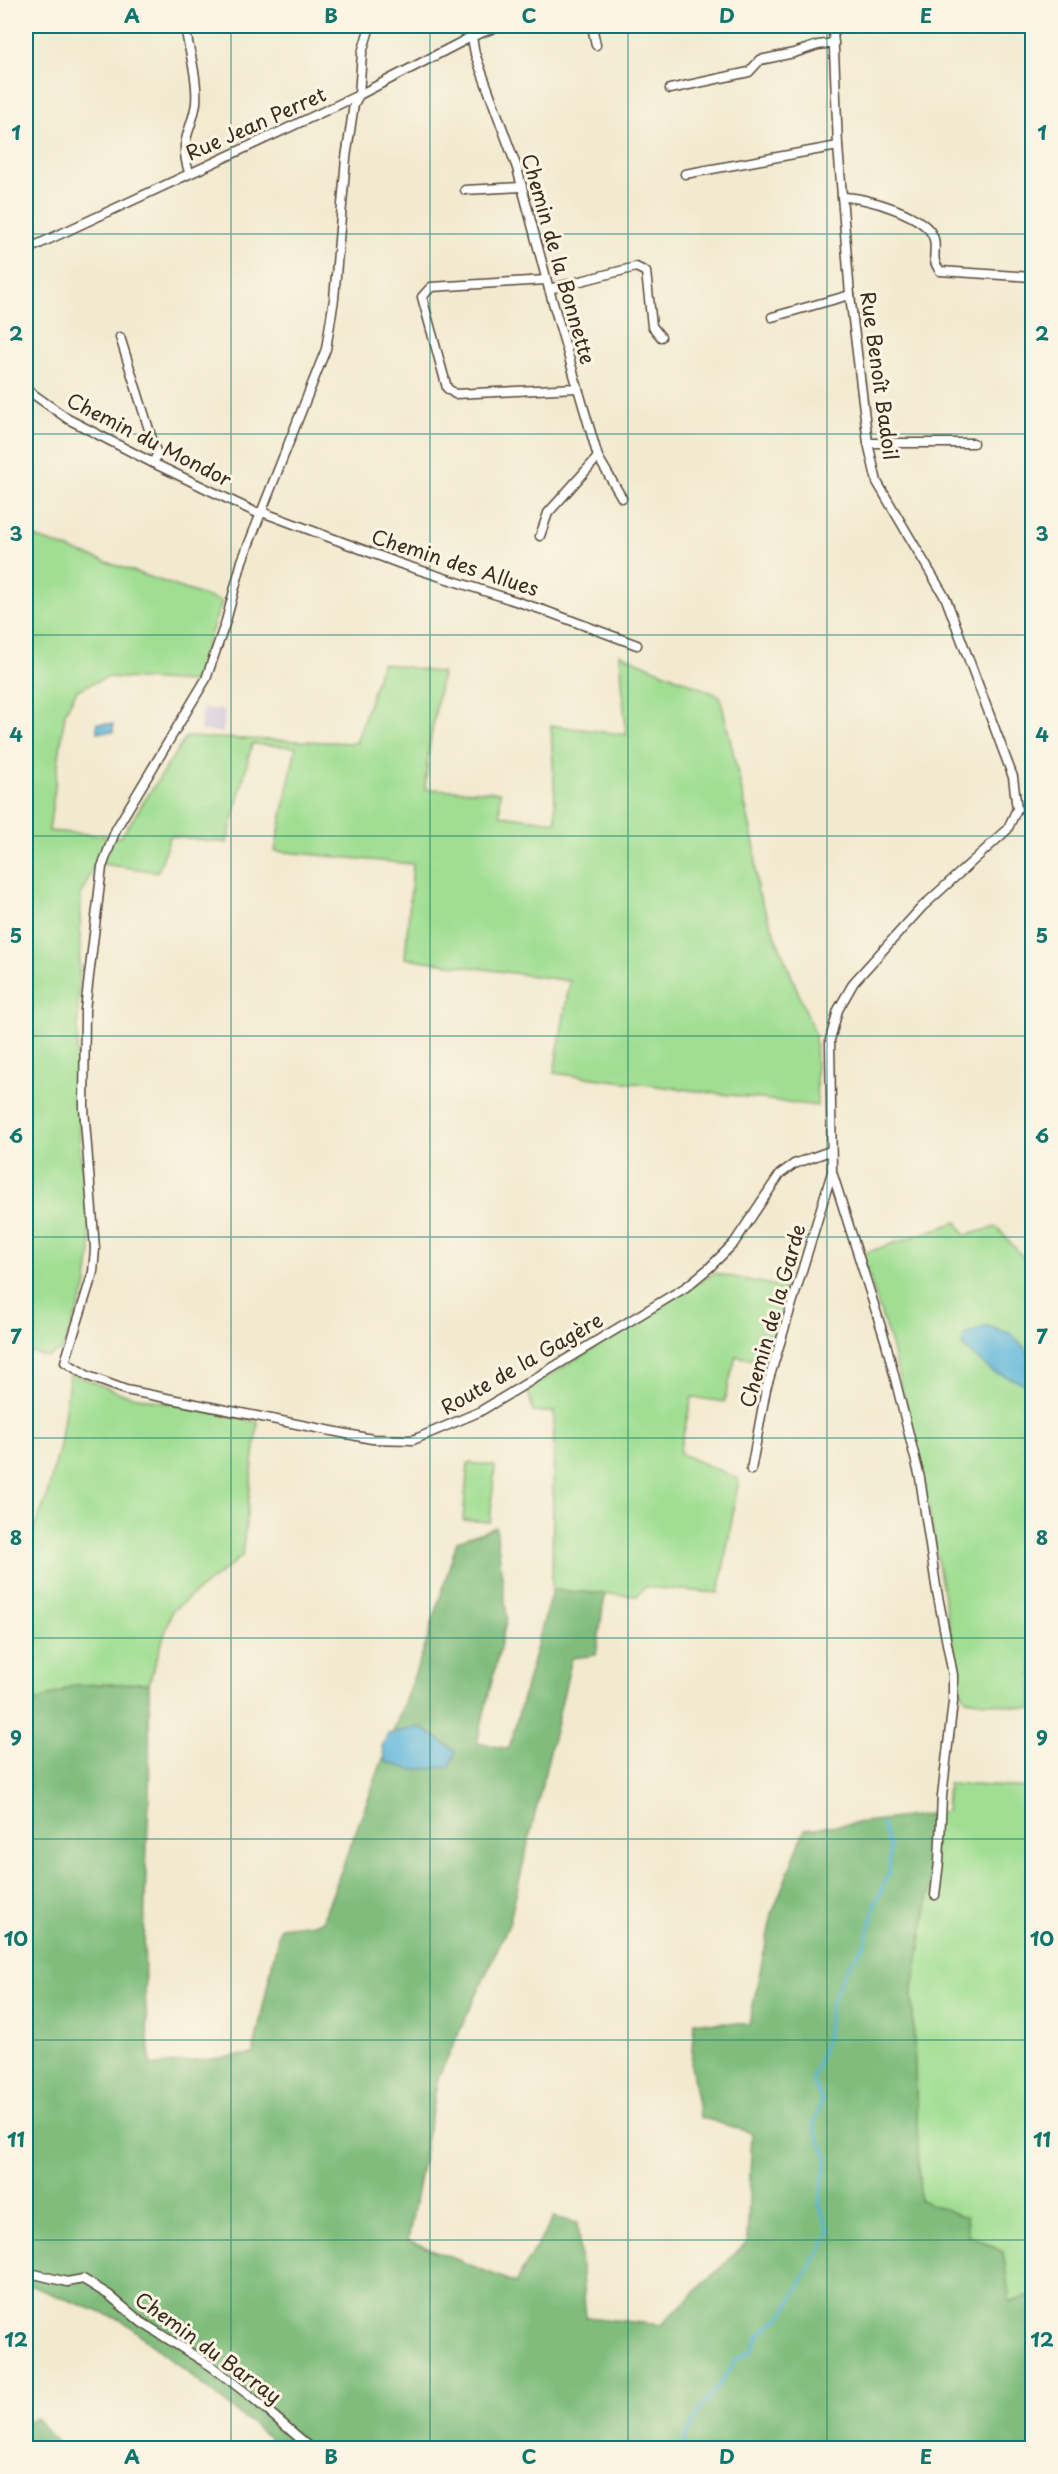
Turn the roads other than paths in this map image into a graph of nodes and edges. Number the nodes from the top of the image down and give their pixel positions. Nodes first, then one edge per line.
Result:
1 (370, 26) edge
2 (470, 26) edge
3 (499, 26) edge
4 (592, 26) edge
5 (833, 26) edge
6 (186, 32) dead end
7 (473, 36) junction
8 (834, 43) junction
9 (597, 45) dead end
10 (670, 89) dead end
11 (359, 95) junction
12 (838, 146) junction
13 (189, 172) junction
14 (686, 174) dead end
15 (522, 187) junction
16 (465, 190) dead end
17 (842, 196) junction
18 (26, 250) edge
19 (1032, 277) edge
20 (548, 285) junction
21 (850, 295) junction
22 (772, 317) dead end
23 (120, 337) dead end
24 (661, 337) dead end
25 (577, 388) junction
26 (26, 389) edge
27 (868, 443) junction
28 (972, 443) dead end
29 (598, 457) junction
30 (153, 464) junction
31 (622, 498) dead end
32 (262, 512) junction
33 (540, 536) dead end
34 (637, 645) dead end
35 (830, 1151) junction
36 (832, 1172) junction
37 (751, 1470) dead end
38 (935, 1895) dead end
39 (26, 2272) edge
40 (310, 2448) edge

1 - 11 street
2 - 7 street, Chemin de la Bonnette
3 - 7 street, Rue Jean Perret
4 - 9 street
5 - 8 street, Rue Benoît Badoil
6 - 13 street
7 - 11 street, Rue Jean Perret
7 - 15 street, Chemin de la Bonnette
8 - 10 street
8 - 12 street, Rue Benoît Badoil
11 - 13 street, Rue Jean Perret
11 - 32 street
12 - 14 street
12 - 17 street, Rue Benoît Badoil
13 - 18 street, Rue Jean Perret
15 - 16 street
15 - 20 street, Chemin de la Bonnette
17 - 19 street
17 - 21 street, Rue Benoît Badoil
20 - 24 street
20 - 25 street, Chemin de la Bonnette
20 - 25 street
21 - 22 street
21 - 27 street, Rue Benoît Badoil
23 - 30 street
25 - 29 street, Chemin de la Bonnette
26 - 30 street, Chemin du Mondor
27 - 28 street
27 - 35 street, Rue Benoît Badoil
29 - 31 street, Chemin de la Bonnette
29 - 33 street
30 - 32 street, Chemin du Mondor
32 - 34 street, Chemin des Allues
32 - 35 street, Route de la Gagère
35 - 36 street
36 - 37 street, Chemin de la Garde
36 - 38 street
39 - 40 street, Chemin du Barray

